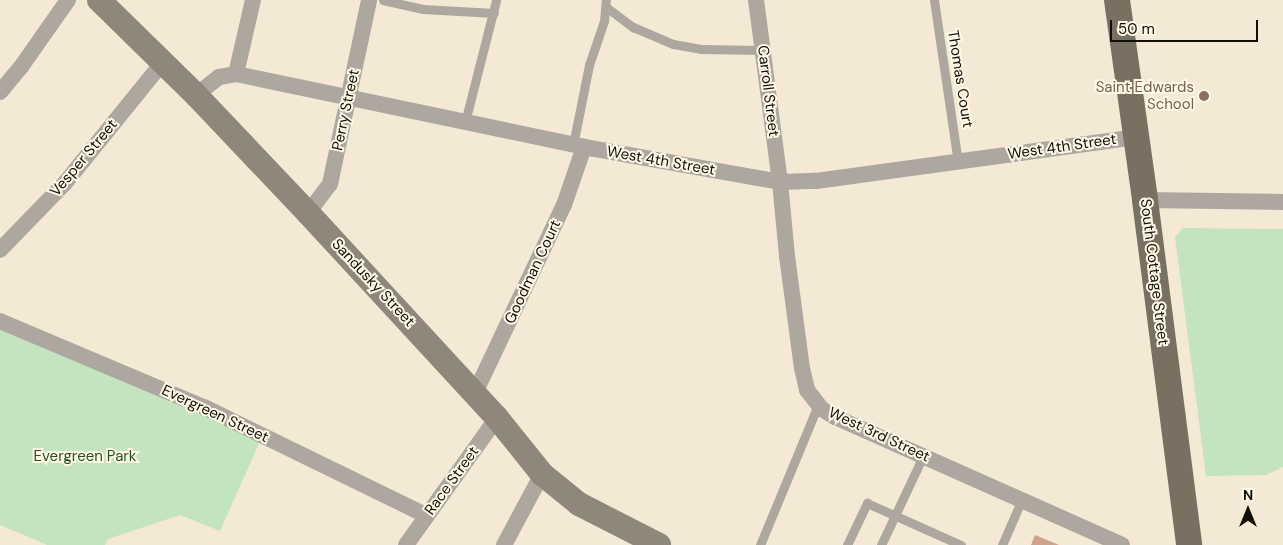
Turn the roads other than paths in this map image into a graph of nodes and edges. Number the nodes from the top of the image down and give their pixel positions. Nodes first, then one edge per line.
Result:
1 (68, 0) edge
2 (99, 0) edge
3 (253, 0) edge
4 (369, 0) edge
5 (383, 0) edge
6 (496, 0) edge
7 (756, 0) edge
8 (934, 0) edge
9 (1117, 0) edge
10 (606, 4) edge
11 (494, 13) junction
12 (762, 50) junction
13 (162, 62) junction
14 (236, 74) junction
15 (0, 92) edge
16 (196, 95) junction
17 (348, 98) junction
18 (465, 122) junction
19 (1136, 137) junction
20 (579, 146) junction
21 (958, 162) junction
22 (780, 182) junction
23 (1145, 200) junction
24 (1283, 202) edge
25 (308, 213) junction
26 (0, 250) edge
27 (0, 321) edge
28 (475, 394) junction
29 (818, 405) junction
30 (497, 418) junction
31 (922, 456) junction
32 (542, 474) junction
33 (1022, 499) junction
34 (427, 516) junction
35 (895, 516) junction
36 (632, 539) edge
37 (406, 545) edge
38 (504, 545) edge
39 (659, 545) edge
40 (760, 545) edge
41 (847, 545) edge
42 (881, 545) edge
43 (961, 545) edge
44 (1002, 545) edge
45 (1122, 545) edge
46 (1189, 545) edge

1 - 15 street
2 - 13 main road, Sandusky Street
3 - 14 street
4 - 17 street, Perry Street
5 - 11 lane
6 - 11 lane
7 - 12 street, Carroll Street
8 - 21 lane, Thomas Court
9 - 19 main road, South Cottage Street
10 - 12 lane
10 - 20 lane
11 - 18 lane
12 - 22 street, Carroll Street
13 - 16 main road, Sandusky Street
13 - 26 street, Vesper Street
14 - 16 street, West 4th Street
14 - 17 street, West 4th Street
16 - 25 main road, Sandusky Street
17 - 18 street, West 4th Street
17 - 25 street, Perry Street
18 - 20 street, West 4th Street
19 - 21 street, West 4th Street
19 - 23 main road, South Cottage Street
20 - 22 street, West 4th Street
20 - 28 street, Goodman Court
21 - 22 street, West 4th Street
22 - 29 street, West 3rd Street
23 - 24 street
23 - 46 main road, South Cottage Street
25 - 28 main road, Sandusky Street
27 - 34 street, Evergreen Street
28 - 30 main road, Sandusky Street
29 - 31 street, West 3rd Street
29 - 40 lane
30 - 32 main road, Sandusky Street
30 - 34 street, Race Street
31 - 33 street, West 3rd Street
31 - 35 lane
32 - 36 main road, Sandusky Street
32 - 38 street
33 - 44 lane
33 - 45 street, West 3rd Street
34 - 37 street, Race Street
35 - 41 lane
35 - 42 lane
35 - 43 lane
36 - 39 main road, Sandusky Street

